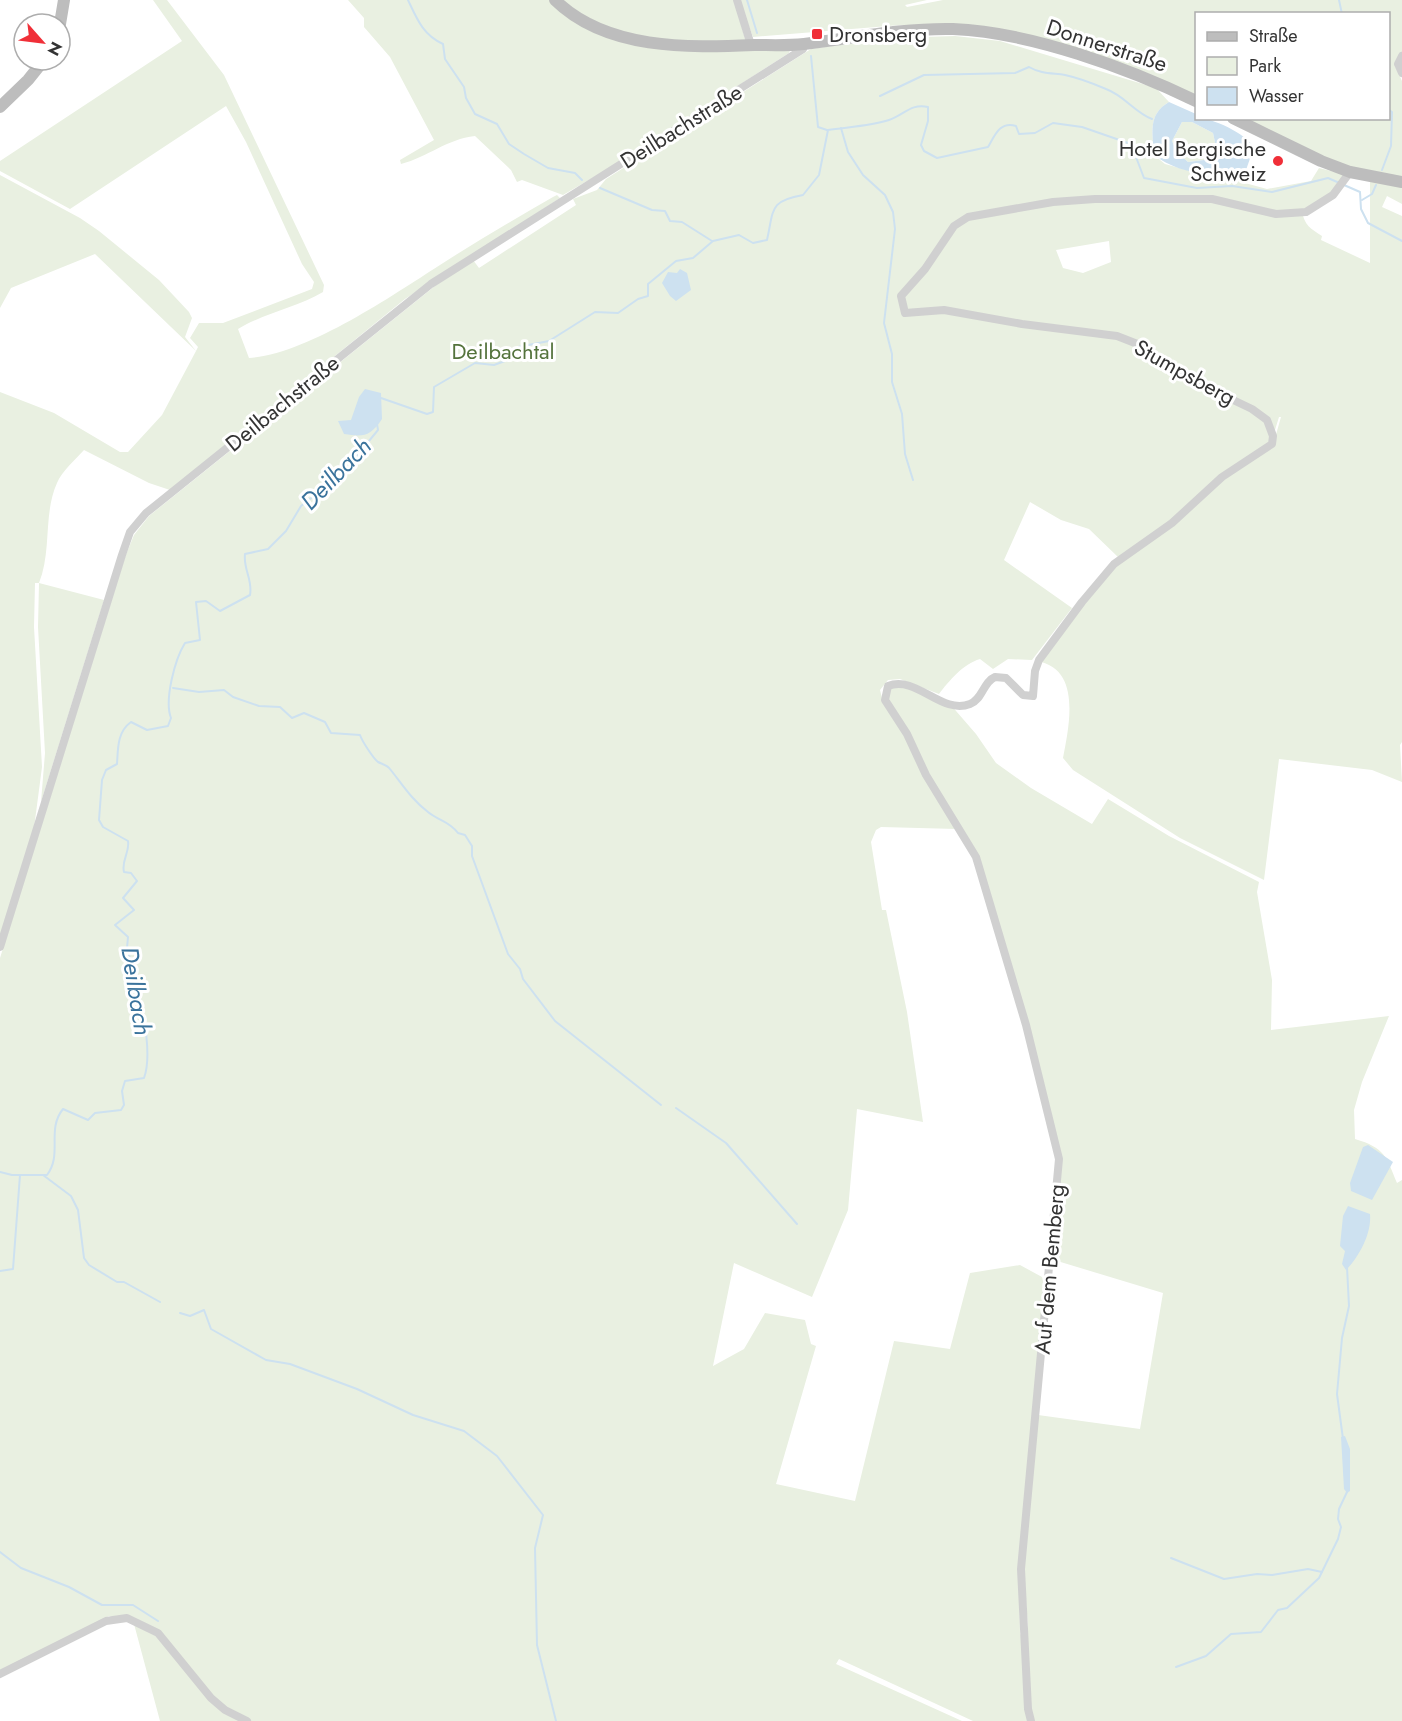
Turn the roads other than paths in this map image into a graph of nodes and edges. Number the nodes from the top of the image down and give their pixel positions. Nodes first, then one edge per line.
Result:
1 (555, 0) edge
2 (737, 0) edge
3 (801, 44) junction
4 (751, 45) junction
5 (1402, 56) edge
6 (34, 72) edge
7 (1402, 73) edge
8 (1195, 100) edge
9 (0, 107) edge
10 (1237, 120) edge
11 (1348, 176) junction
12 (1402, 182) edge
13 (961, 831) joint
14 (0, 947) edge
15 (0, 1674) edge
16 (247, 1721) edge
17 (1031, 1721) edge

1 - 4 main road, Donnerstraße
2 - 4 street
3 - 4 main road, Donnerstraße
3 - 8 main road, Donnerstraße
3 - 14 street, Deilbachstraße
5 - 7 street
6 - 9 main road
10 - 11 main road
11 - 12 main road
11 - 13 street, Stumpsberg
13 - 17 street, Auf dem Bemberg
15 - 16 street

